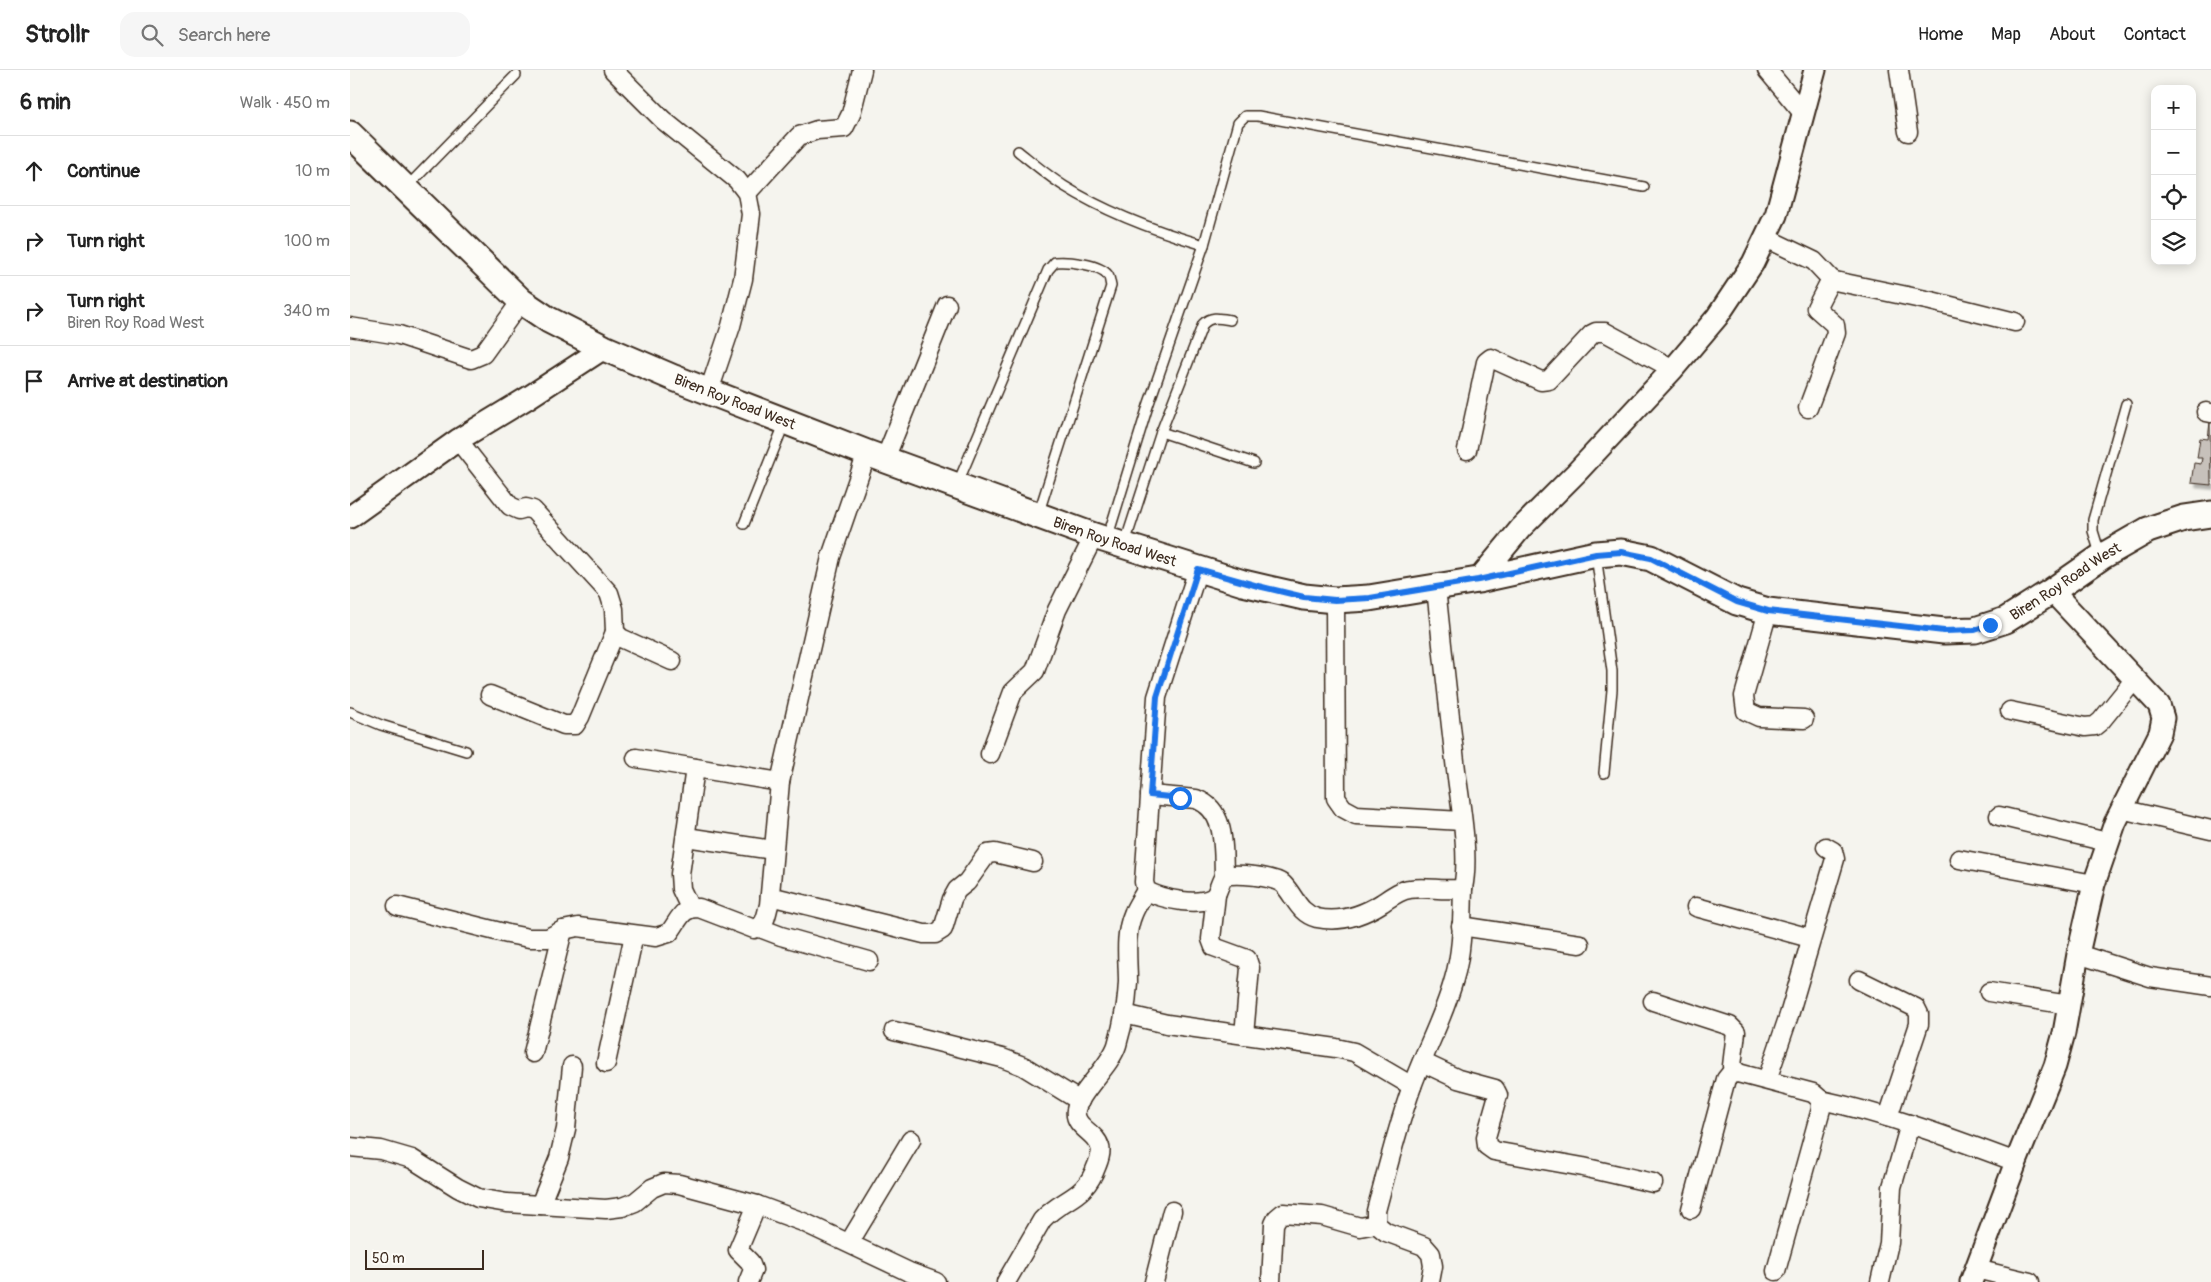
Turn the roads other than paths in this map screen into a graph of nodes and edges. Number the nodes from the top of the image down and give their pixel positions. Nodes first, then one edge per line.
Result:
1 (613, 70) edge
2 (862, 70) edge
3 (1768, 70) edge
4 (1814, 70) edge
5 (1899, 70) edge
6 (516, 75) dead end
7 (1802, 112) junction
8 (1908, 132) dead end
9 (350, 134) edge
10 (1018, 151) dead end
11 (1644, 187) dead end
12 (406, 188) junction
13 (747, 193) junction
14 (1766, 238) junction
15 (1204, 246) junction
16 (1831, 280) junction
17 (521, 302) junction
18 (947, 305) dead end
19 (1230, 320) dead end
20 (2015, 322) dead end
21 (350, 326) edge
22 (604, 348) junction
23 (1673, 370) junction
24 (709, 391) junction
25 (2126, 404) dead end
26 (1808, 408) dead end
27 (786, 420) junction
28 (1161, 432) junction
29 (458, 440) junction
30 (1467, 450) dead end
31 (876, 456) junction
32 (1254, 463) dead end
33 (957, 485) junction
34 (353, 510) edge
35 (2211, 514) edge
36 (1038, 515) junction
37 (744, 524) dead end
38 (1108, 541) junction
39 (1596, 554) junction
40 (2101, 557) junction
41 (1198, 569) junction
42 (1478, 580) junction
43 (1436, 587) junction
44 (2052, 591) junction
45 (1335, 600) junction
46 (1768, 611) junction
47 (615, 632) junction
48 (672, 662) dead end
49 (2135, 679) junction
50 (490, 696) dead end
51 (2010, 711) dead end
52 (350, 712) edge
53 (1804, 719) dead end
54 (466, 751) dead end
55 (990, 754) dead end
56 (636, 758) dead end
57 (696, 768) junction
58 (1604, 774) dead end
59 (780, 782) junction
60 (1150, 795) junction
61 (2121, 809) junction
62 (1999, 816) dead end
63 (1462, 821) junction
64 (2211, 830) edge
65 (686, 836) junction
66 (2107, 842) junction
67 (1826, 847) dead end
68 (773, 850) junction
69 (1959, 859) dead end
70 (1034, 862) dead end
71 (1224, 876) junction
72 (2094, 884) junction
73 (1463, 888) junction
74 (1146, 890) junction
75 (1216, 895) junction
76 (770, 896) junction
77 (397, 906) dead end
78 (690, 908) junction
79 (1696, 908) dead end
80 (1461, 926) junction
81 (760, 928) junction
82 (563, 930) junction
83 (634, 936) junction
84 (1810, 938) junction
85 (1580, 944) dead end
86 (2078, 954) junction
87 (869, 961) dead end
88 (1859, 980) dead end
89 (2211, 986) edge
90 (1989, 992) dead end
91 (1654, 1001) dead end
92 (2069, 1005) junction
93 (1124, 1014) junction
94 (894, 1032) dead end
95 (1244, 1035) junction
96 (533, 1053) dead end
97 (1422, 1062) junction
98 (606, 1063) dead end
99 (572, 1066) dead end
100 (1738, 1073) junction
101 (1767, 1080) junction
102 (1412, 1086) junction
103 (1820, 1100) junction
104 (1080, 1101) junction
105 (1888, 1117) junction
106 (1910, 1124) junction
107 (911, 1140) dead end
108 (350, 1147) edge
109 (2016, 1162) junction
110 (1653, 1183) dead end
111 (540, 1205) junction
112 (757, 1205) junction
113 (1691, 1209) dead end
114 (1172, 1212) dead end
115 (1376, 1224) junction
116 (849, 1243) junction
117 (1776, 1271) dead end
118 (1974, 1275) edge
119 (748, 1282) edge
120 (936, 1282) edge
121 (1006, 1282) edge
122 (1154, 1282) edge
123 (1271, 1282) edge
124 (1430, 1282) edge
125 (1880, 1282) edge
126 (2030, 1282) edge

1 - 13 street
2 - 13 street
3 - 7 street
4 - 7 street
5 - 8 street
6 - 12 lane
7 - 14 street
9 - 12 main road, Biren Roy Road West
10 - 15 lane
11 - 15 lane
12 - 17 main road, Biren Roy Road West
13 - 24 street
14 - 16 street
14 - 23 street
15 - 38 lane
16 - 20 street
16 - 26 street
17 - 21 street
17 - 22 main road, Biren Roy Road West
18 - 31 street
19 - 28 lane
22 - 24 main road, Biren Roy Road West
22 - 29 street
23 - 30 street
23 - 42 street
24 - 27 main road, Biren Roy Road West
25 - 40 lane
27 - 31 main road, Biren Roy Road West
27 - 37 lane
28 - 32 lane
28 - 38 lane
29 - 34 street
29 - 47 street
31 - 33 main road, Biren Roy Road West
31 - 59 street
33 - 36 main road, Biren Roy Road West
33 - 36 lane
35 - 40 main road, Biren Roy Road West
36 - 38 main road, Biren Roy Road West
38 - 41 main road, Biren Roy Road West
38 - 55 street
39 - 42 main road, Biren Roy Road West
39 - 46 main road, Biren Roy Road West
39 - 58 lane
40 - 44 main road, Biren Roy Road West
41 - 45 main road, Biren Roy Road West
41 - 60 street
42 - 43 main road, Biren Roy Road West
43 - 45 main road, Biren Roy Road West
43 - 63 street
44 - 46 main road, Biren Roy Road West
44 - 49 street
45 - 63 street
46 - 53 street
47 - 48 street
47 - 50 street
49 - 51 street
49 - 61 street
52 - 54 lane
56 - 57 street
57 - 59 street
57 - 65 street
59 - 68 street
60 - 71 street
60 - 74 street
61 - 64 street
61 - 66 street
62 - 66 street
63 - 73 street
65 - 68 street
65 - 78 street
66 - 72 street
67 - 84 street
68 - 76 street
69 - 72 street
70 - 76 street
71 - 73 street
71 - 75 street
72 - 86 street
73 - 80 street
74 - 75 street
74 - 93 street
75 - 95 street
76 - 81 street
77 - 82 street
78 - 81 street
78 - 83 street
79 - 84 street
80 - 85 street
80 - 97 street
81 - 87 street
82 - 83 street
82 - 96 street
83 - 98 street
84 - 101 street
86 - 89 street
86 - 92 street
88 - 105 street
90 - 92 street
91 - 100 street
92 - 109 street
93 - 95 street
93 - 104 street
94 - 104 street
95 - 102 street
97 - 102 street
97 - 110 street
99 - 111 street
100 - 101 street
100 - 113 street
101 - 103 street
102 - 115 street
103 - 105 street
103 - 117 street
104 - 121 street
105 - 106 street
106 - 109 street
106 - 125 street
107 - 116 street
108 - 111 street
109 - 118 street
111 - 112 street
112 - 116 street
112 - 119 street
114 - 122 street
115 - 123 street
115 - 124 street
116 - 120 street
118 - 126 street

